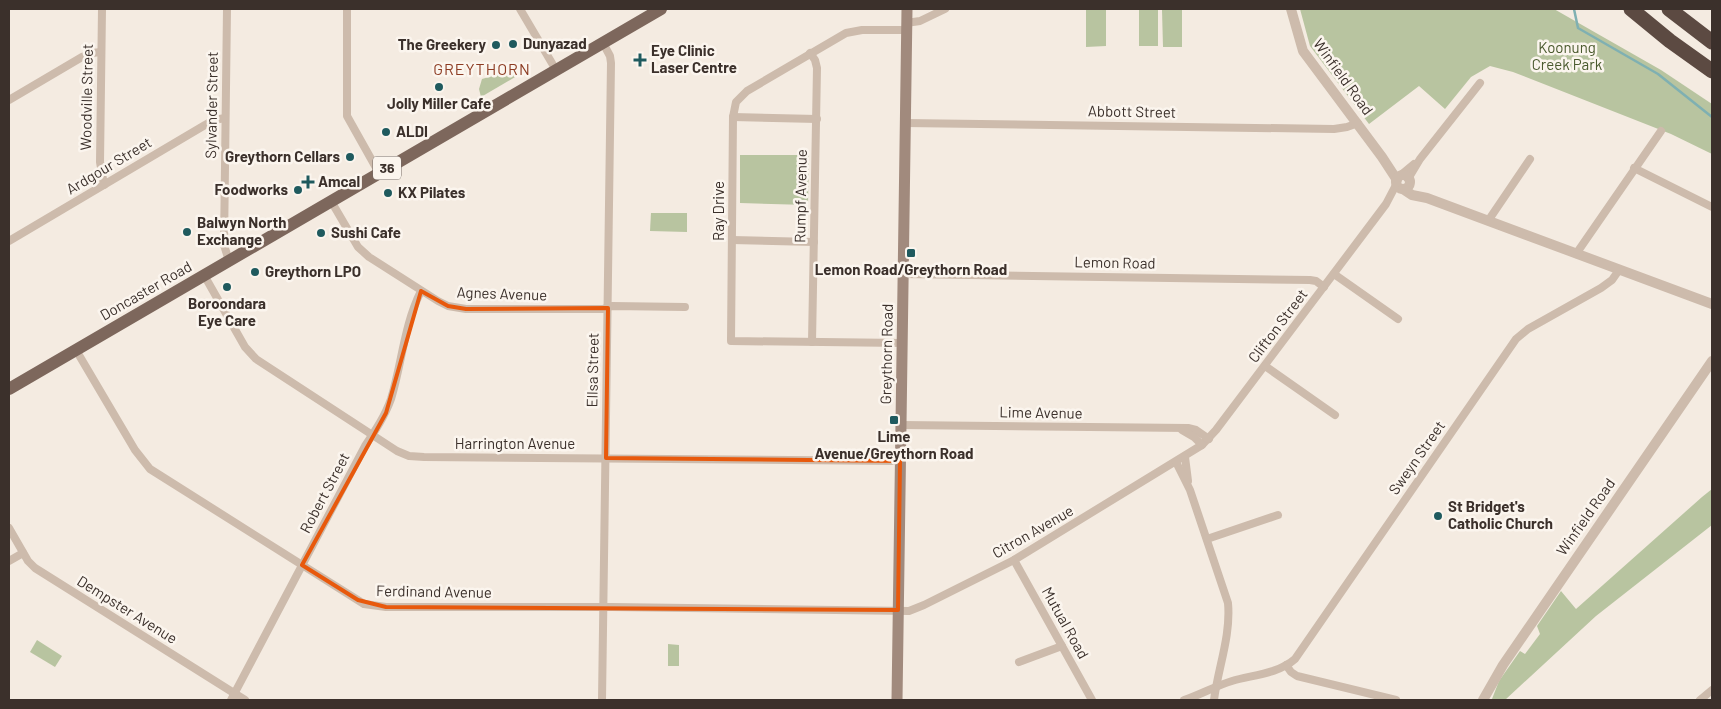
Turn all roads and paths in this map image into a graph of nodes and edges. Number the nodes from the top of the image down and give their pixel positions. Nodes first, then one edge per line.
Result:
1 (102, 9) edge
2 (226, 9) edge
3 (348, 9) edge
4 (520, 9) edge
5 (661, 9) edge
6 (907, 9) edge
7 (945, 9) edge
8 (1291, 9) edge
9 (1622, 9) edge
10 (1630, 9) edge
11 (1669, 9) edge
12 (1678, 14) edge
13 (906, 27) junction
14 (1670, 41) junction
15 (1712, 42) edge
16 (603, 43) junction
17 (101, 52) junction
18 (810, 53) junction
19 (556, 70) junction
20 (1712, 71) edge
21 (1480, 83) dead end
22 (9, 100) edge
23 (225, 118) junction
24 (733, 118) junction
25 (817, 118) junction
26 (905, 123) junction
27 (1358, 123) junction
28 (1660, 131) dead end
29 (1530, 159) dead end
30 (1634, 168) junction
31 (379, 173) junction
32 (1402, 182) junction
33 (104, 185) junction
34 (331, 201) junction
35 (1712, 207) edge
36 (1488, 221) junction
37 (732, 240) junction
38 (9, 241) edge
39 (814, 242) junction
40 (1576, 254) junction
41 (229, 261) junction
42 (1619, 270) junction
43 (903, 274) junction
44 (1334, 274) junction
45 (204, 275) junction
46 (1324, 287) junction
47 (420, 291) junction
48 (1712, 304) edge
49 (685, 307) dead end
50 (608, 308) junction
51 (1398, 318) dead end
52 (812, 342) junction
53 (902, 343) junction
54 (76, 350) junction
55 (1712, 361) edge
56 (1265, 366) junction
57 (9, 389) edge
58 (1335, 415) dead end
59 (901, 425) junction
60 (1180, 429) junction
61 (372, 435) junction
62 (1209, 439) junction
63 (1202, 445) junction
64 (1184, 457) junction
65 (606, 458) junction
66 (900, 461) junction
67 (1176, 462) junction
68 (1190, 490) junction
69 (1278, 515) dead end
70 (9, 528) edge
71 (1207, 539) junction
72 (23, 553) junction
73 (1014, 560) junction
74 (9, 561) edge
75 (302, 565) junction
76 (604, 607) junction
77 (898, 610) junction
78 (1062, 646) junction
79 (1019, 662) dead end
80 (1286, 666) junction
81 (1712, 690) edge
82 (1218, 691) edge
83 (232, 697) edge
84 (1485, 697) edge
85 (1373, 698) edge
86 (1188, 699) edge
87 (245, 700) edge
88 (602, 700) edge
89 (897, 700) edge
90 (1092, 700) edge
91 (1219, 700) edge
92 (1396, 700) edge
93 (1700, 700) edge

1 - 17 street, Woodville Street
2 - 23 street, Sylvander Street
3 - 31 street
4 - 19 street
5 - 16 main road, Doncaster Road / 36
6 - 13 main road, Greythorn Road
7 - 13 street, Ray Drive
8 - 27 street, Winfield Road
9 - 14 highway
10 - 14 highway
11 - 12 highway
12 - 15 highway
13 - 18 street, Ray Drive
13 - 26 main road, Greythorn Road
14 - 20 highway
16 - 19 main road, Doncaster Road / 36
16 - 50 street, Ellsa Street
17 - 22 street
17 - 33 street, Woodville Street
18 - 24 street, Ray Drive
18 - 25 street, Rumpf Avenue
19 - 31 main road, Doncaster Road / 36
21 - 32 street, Clifton Street
23 - 33 street, Ardgour Street
23 - 41 street, Sylvander Street
24 - 25 street
24 - 37 street, Ray Drive
25 - 39 street, Rumpf Avenue
26 - 27 street, Abbott Street
26 - 43 main road, Greythorn Road
27 - 32 street, Winfield Road
28 - 30 street
29 - 36 street
30 - 35 street
30 - 40 street
31 - 34 main road, Doncaster Road / 36
32 - 36 street, Winfield Road
32 - 44 street, Clifton Street
33 - 38 street, Ardgour Street
34 - 41 main road, Doncaster Road / 36
34 - 47 street, Agnes Avenue
36 - 40 street, Winfield Road
37 - 39 street
37 - 52 street, Ray Drive
39 - 52 street, Rumpf Avenue
40 - 42 street, Winfield Road
41 - 45 main road, Doncaster Road / 36
42 - 48 street, Winfield Road
42 - 80 street, Sweyn Street
43 - 46 street, Lemon Road
43 - 53 main road, Greythorn Road
44 - 46 street, Clifton Street
44 - 51 street
45 - 54 main road, Doncaster Road / 36
45 - 61 street, Harrington Avenue
46 - 56 street, Clifton Street
47 - 50 street, Agnes Avenue
47 - 61 street, Robert Street
49 - 50 street, Agnes Avenue
50 - 65 street, Ellsa Street
52 - 53 street, Ray Drive
53 - 59 main road, Greythorn Road
54 - 57 main road, Doncaster Road / 36
54 - 75 street, Ferdinand Avenue
55 - 84 street, Winfield Road
56 - 58 street
56 - 62 street, Clifton Street
59 - 60 street, Lime Avenue
59 - 66 main road, Greythorn Road
60 - 62 street, Lime Avenue
60 - 63 street
61 - 65 street, Harrington Avenue
61 - 75 street, Robert Street
62 - 63 street, Clifton Street
63 - 64 street, Clifton Street
64 - 67 street, Clifton Street
64 - 68 street
65 - 66 street, Harrington Avenue
65 - 76 street, Ellsa Street
66 - 77 main road, Greythorn Road
67 - 68 street
67 - 73 street, Citron Avenue
68 - 71 street
69 - 71 street
70 - 72 street, Dempster Avenue
71 - 82 street
72 - 74 street
72 - 83 street, Dempster Avenue
73 - 77 street, Citron Avenue
73 - 78 street, Mutual Road
75 - 76 street, Ferdinand Avenue
75 - 83 street, Robert Street
76 - 77 street, Ferdinand Avenue
76 - 88 street, Ellsa Street
77 - 89 main road, Greythorn Road
78 - 79 street
78 - 90 street, Mutual Road
80 - 82 street, Sweyn Street
80 - 85 street
81 - 93 street
82 - 86 street, Sweyn Street
82 - 91 street
83 - 87 street, Dempster Avenue
85 - 92 street

